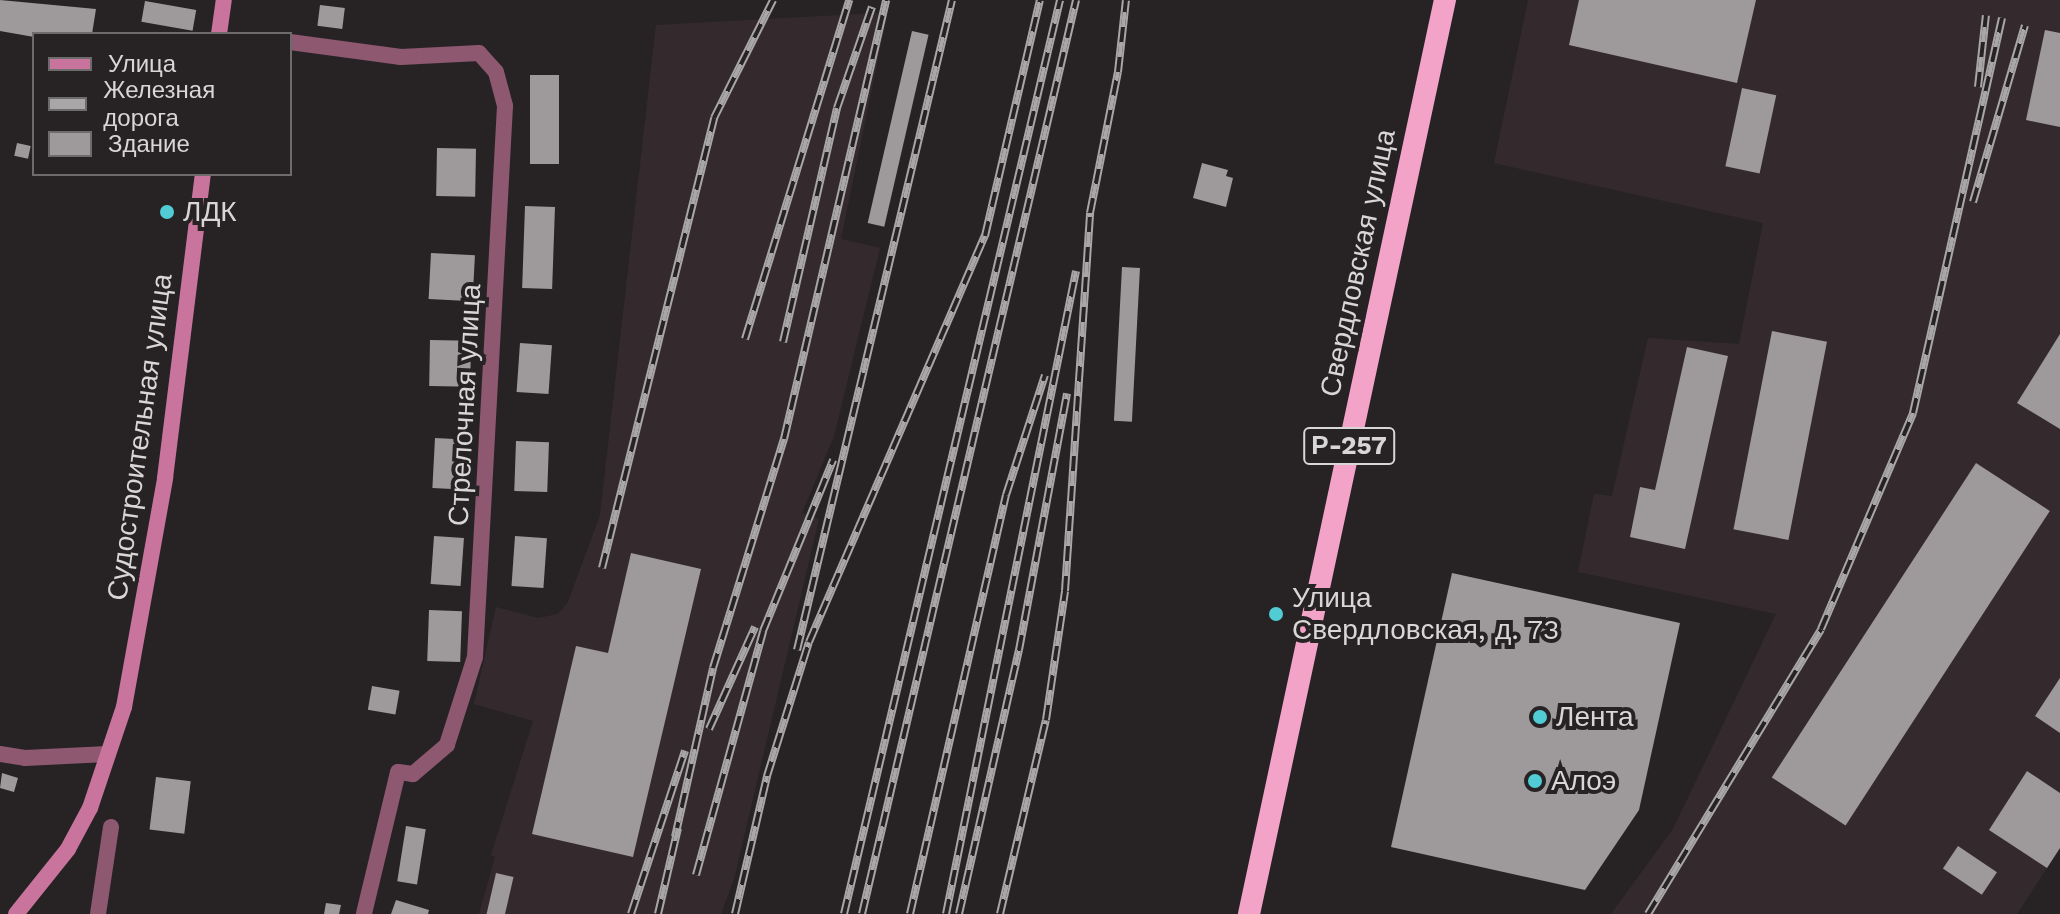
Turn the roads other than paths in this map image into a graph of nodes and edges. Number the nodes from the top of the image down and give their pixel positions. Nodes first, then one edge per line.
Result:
1 (224, 0) edge
2 (1445, 0) edge
3 (225, 32) edge
4 (292, 42) edge
5 (203, 176) edge
6 (0, 754) edge
7 (108, 754) junction
8 (111, 827) dead end
9 (16, 914) edge
10 (98, 914) edge
11 (364, 914) edge
12 (1249, 914) edge

1 - 3 main road
2 - 12 highway, Свердловская улица / Р-257
4 - 11 street, Стрелочная улица
5 - 7 main road, Судостроительная улица
6 - 7 street
7 - 9 main road, Судостроительная улица
8 - 10 street

